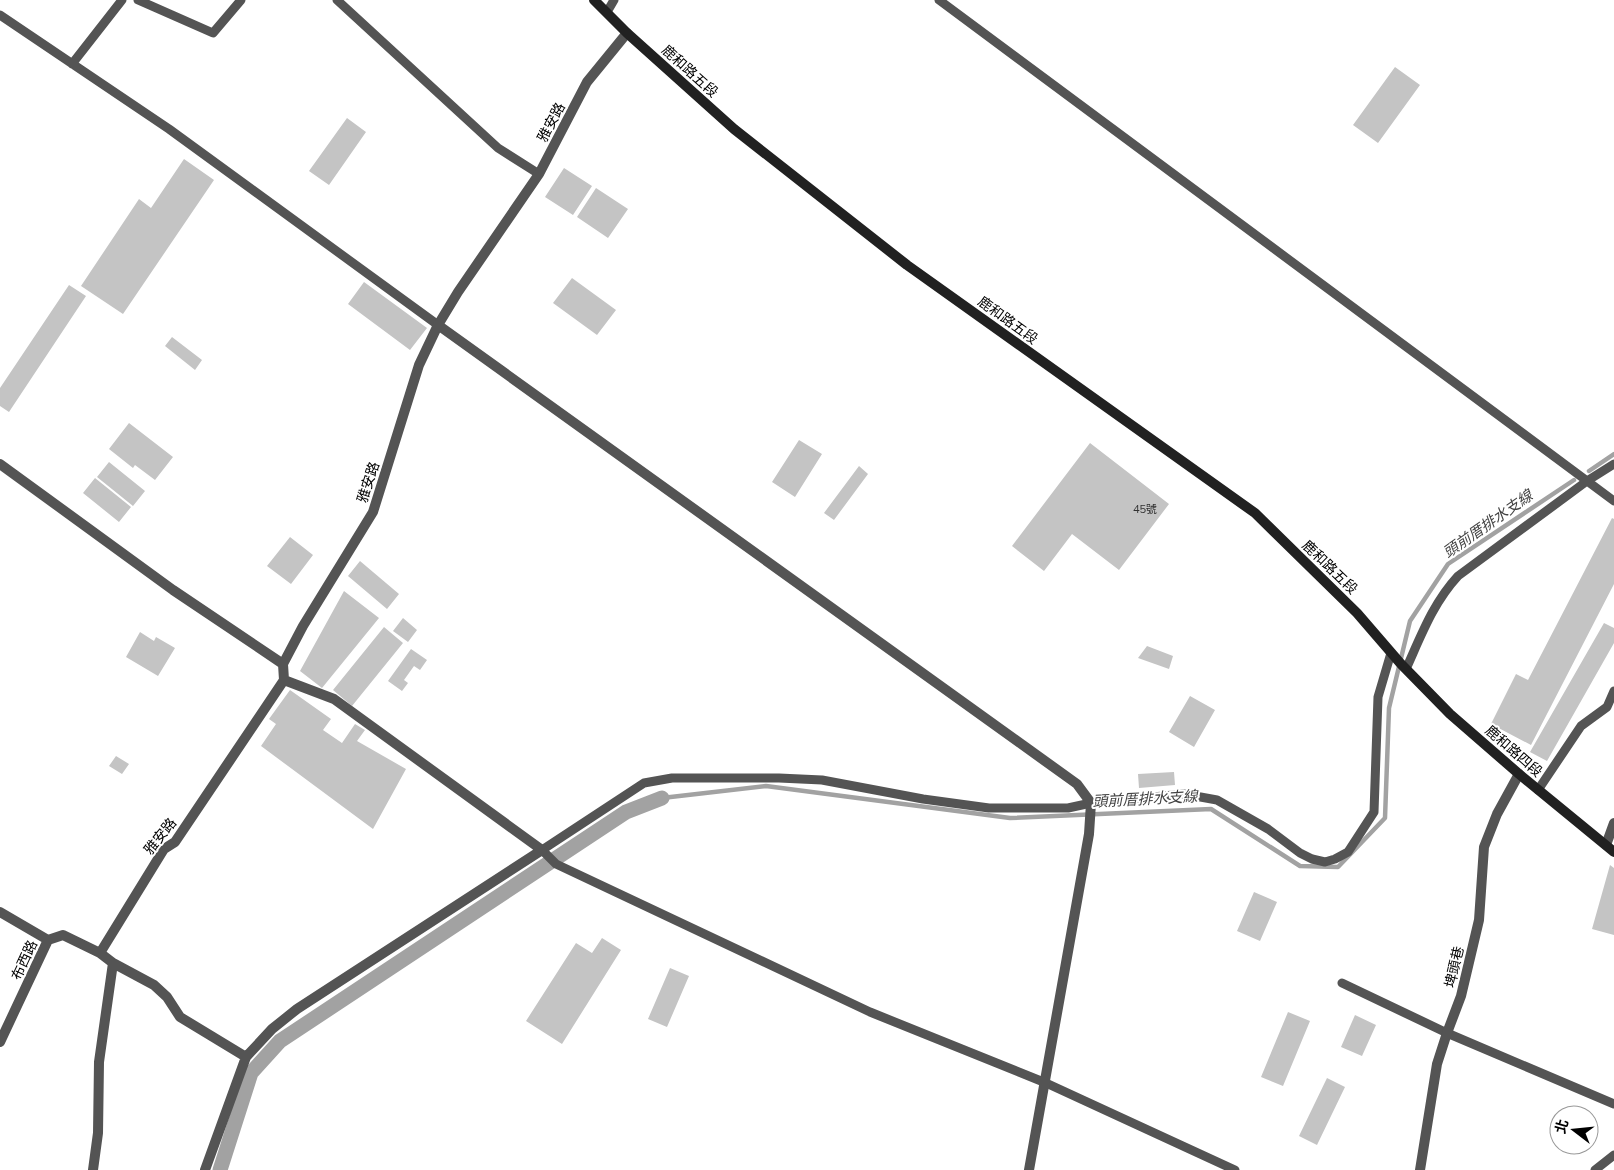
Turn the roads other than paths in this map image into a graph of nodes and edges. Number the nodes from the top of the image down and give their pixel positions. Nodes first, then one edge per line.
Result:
1 (122, 0) edge
2 (138, 0) edge
3 (241, 0) edge
4 (337, 0) edge
5 (594, 0) edge
6 (614, 0) edge
7 (939, 0) edge
8 (607, 12) junction
9 (0, 15) edge
10 (627, 33) junction
11 (72, 64) junction
12 (539, 174) junction
13 (438, 326) junction
14 (0, 464) edge
15 (1614, 464) edge
16 (1587, 481) junction
17 (1614, 501) edge
18 (1392, 654) junction
19 (283, 664) junction
20 (1403, 667) junction
21 (284, 680) junction
22 (1614, 690) edge
23 (1519, 774) junction
24 (1538, 790) junction
25 (1091, 803) junction
26 (1614, 824) edge
27 (1610, 849) edge
28 (542, 850) junction
29 (0, 912) edge
30 (48, 940) junction
31 (100, 953) junction
32 (113, 963) junction
33 (1342, 983) dead end
34 (1447, 1033) junction
35 (0, 1042) edge
36 (246, 1057) junction
37 (1046, 1083) junction
38 (1614, 1104) edge
39 (1614, 1155) edge
40 (92, 1170) edge
41 (205, 1170) edge
42 (1029, 1170) edge
43 (1235, 1170) edge
44 (1420, 1170) edge
45 (1594, 1170) edge

1 - 11 lane
2 - 3 lane
4 - 12 lane
5 - 8 main road, 鹿和路五段
6 - 8 lane
7 - 16 lane
8 - 10 main road, 鹿和路五段
9 - 11 lane
10 - 12 street, 雅安路
10 - 18 main road, 鹿和路五段
11 - 13 lane
12 - 13 street, 雅安路
13 - 19 street, 雅安路
13 - 25 street
14 - 19 street
15 - 16 lane
16 - 17 lane
16 - 20 lane
18 - 20 main road, 鹿和路五段
18 - 25 lane
19 - 21 street
20 - 23 main road, 鹿和路四段
21 - 28 street
21 - 31 street, 雅安路
22 - 24 lane
23 - 24 main road, 鹿和路四段
23 - 34 street, 埤頭巷
24 - 27 main road, 鹿和路四段
25 - 28 lane
25 - 37 street
26 - 27 street
28 - 36 street
28 - 37 lane
29 - 30 street
30 - 31 street, 布西路
30 - 35 street, 布西路
31 - 32 street, 布西路
32 - 36 street, 布西路
32 - 40 street
33 - 34 lane
34 - 38 lane
34 - 44 street, 埤頭巷
36 - 41 street
37 - 42 street
37 - 43 lane
39 - 45 lane

